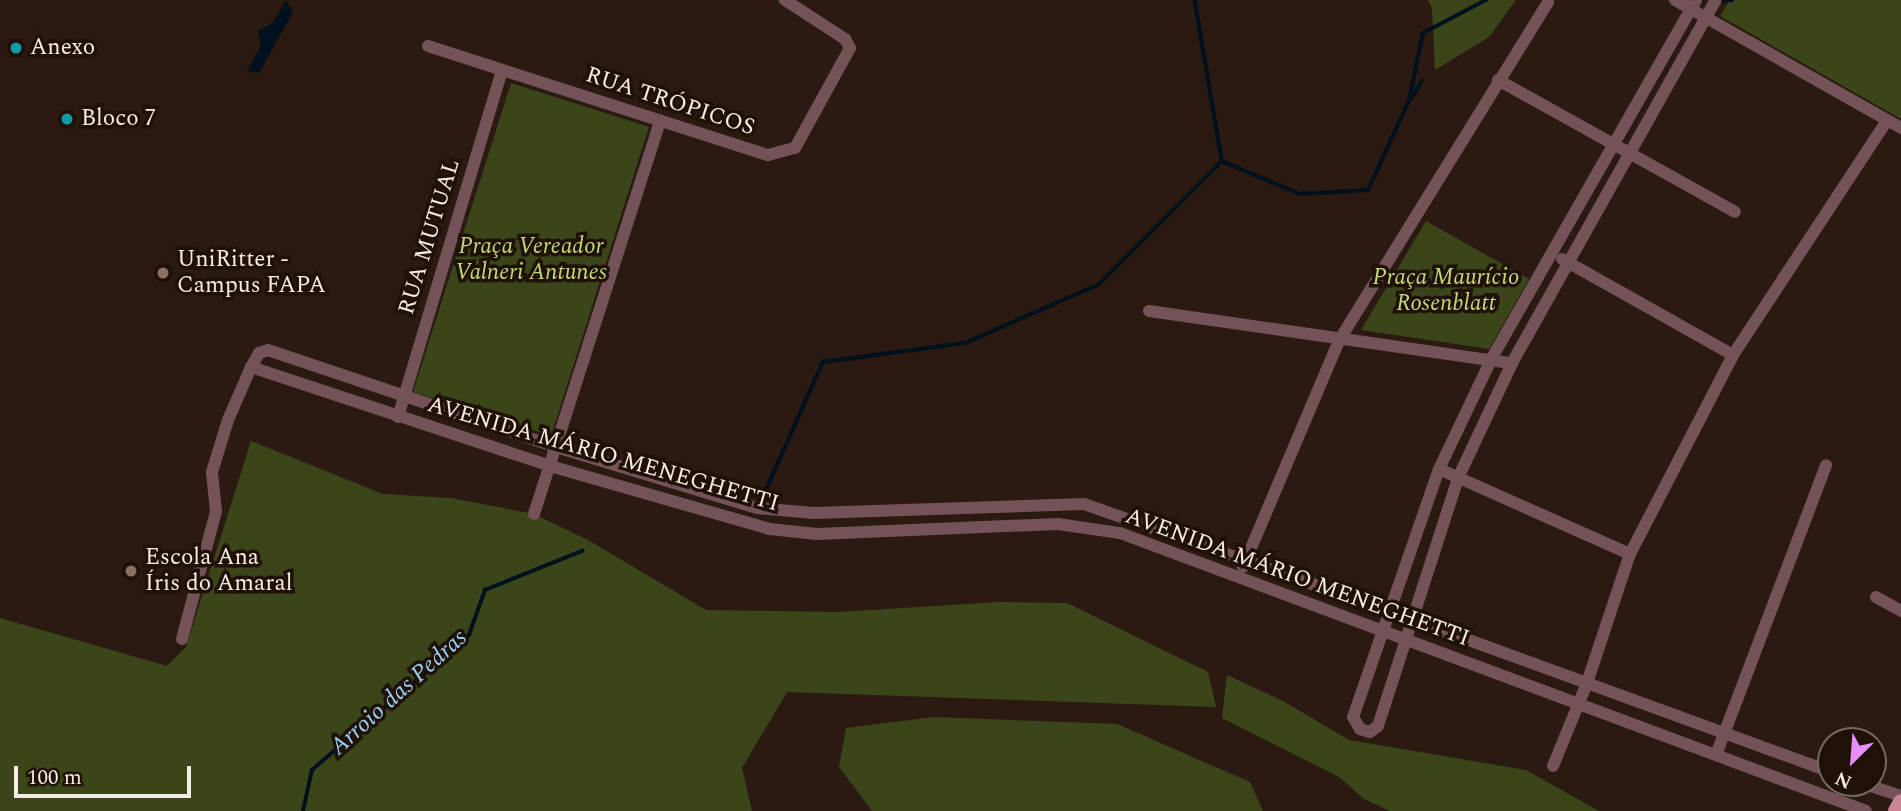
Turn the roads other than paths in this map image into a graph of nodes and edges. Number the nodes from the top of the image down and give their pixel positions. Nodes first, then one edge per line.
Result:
1 (1675, 0) edge
2 (1716, 0) edge
3 (792, 2) edge
4 (1548, 2) dead end
5 (1693, 4) edge
6 (1706, 18) junction
7 (428, 46) dead end
8 (502, 70) junction
9 (1498, 80) junction
10 (660, 121) junction
11 (1887, 121) junction
12 (1901, 128) edge
13 (1614, 144) junction
14 (1630, 153) junction
15 (1735, 212) dead end
16 (1552, 254) junction
17 (1568, 262) junction
18 (1149, 311) dead end
19 (1340, 339) junction
20 (1733, 355) junction
21 (1491, 360) junction
22 (1512, 363) junction
23 (251, 367) junction
24 (404, 397) junction
25 (397, 417) junction
26 (556, 447) junction
27 (1826, 465) dead end
28 (550, 466) junction
29 (1439, 469) junction
30 (1458, 478) junction
31 (1084, 504) junction
32 (773, 509) junction
33 (927, 510) junction
34 (534, 514) dead end
35 (1079, 527) junction
36 (770, 529) junction
37 (927, 529) junction
38 (1630, 554) junction
39 (1246, 560) junction
40 (1239, 578) junction
41 (1876, 597) dead end
42 (1389, 611) junction
43 (1901, 611) edge
44 (1413, 619) junction
45 (1382, 631) junction
46 (183, 639) dead end
47 (1406, 640) junction
48 (1587, 683) junction
49 (1578, 704) junction
50 (1723, 736) junction
51 (1716, 755) junction
52 (1553, 766) dead end
53 (1817, 767) edge
54 (1901, 802) edge
55 (1866, 811) edge
56 (1896, 811) edge

1 - 5 street
2 - 6 street
3 - 10 street, RUA TRÓPICOS
4 - 9 street
5 - 6 street
5 - 13 street
6 - 11 street
6 - 14 street
7 - 8 street, RUA TRÓPICOS
8 - 10 street, RUA TRÓPICOS
8 - 24 street, RUA MUTUAL
9 - 13 street
9 - 19 street
10 - 26 street
11 - 12 street
11 - 20 street
13 - 14 street
13 - 16 street
14 - 15 street
14 - 17 street
16 - 17 street
16 - 21 street
17 - 20 street
17 - 22 street
18 - 19 street
19 - 21 street
19 - 39 street
20 - 38 street
21 - 22 street
21 - 29 street
22 - 30 street
23 - 24 street, AVENIDA MÁRIO MENEGHETTI
23 - 25 street, AVENIDA MÁRIO MENEGHETTI
23 - 46 street
24 - 25 street, RUA MUTUAL
24 - 26 street, AVENIDA MÁRIO MENEGHETTI
25 - 28 street, AVENIDA MÁRIO MENEGHETTI
26 - 28 street
26 - 32 street, AVENIDA MÁRIO MENEGHETTI
27 - 50 street
28 - 34 street
28 - 36 street, AVENIDA MÁRIO MENEGHETTI
29 - 30 street
29 - 42 street
30 - 38 street
30 - 44 street
31 - 33 street, AVENIDA MÁRIO MENEGHETTI
31 - 35 street
31 - 39 street, AVENIDA MÁRIO MENEGHETTI
32 - 33 street, AVENIDA MÁRIO MENEGHETTI
32 - 36 street
33 - 37 street
35 - 37 street, AVENIDA MÁRIO MENEGHETTI
35 - 40 street, AVENIDA MÁRIO MENEGHETTI
36 - 37 street, AVENIDA MÁRIO MENEGHETTI
38 - 48 street
39 - 40 street
39 - 42 street, AVENIDA MÁRIO MENEGHETTI
40 - 45 street, AVENIDA MÁRIO MENEGHETTI
41 - 43 street
42 - 44 street, AVENIDA MÁRIO MENEGHETTI
42 - 45 street
44 - 47 street
44 - 48 street, AVENIDA MÁRIO MENEGHETTI
45 - 47 street, AVENIDA MÁRIO MENEGHETTI
45 - 47 street
47 - 49 street, AVENIDA MÁRIO MENEGHETTI
48 - 49 street
48 - 50 street, AVENIDA MÁRIO MENEGHETTI
49 - 51 street, AVENIDA MÁRIO MENEGHETTI
49 - 52 street
50 - 51 street
50 - 53 street, AVENIDA MÁRIO MENEGHETTI
51 - 55 street, AVENIDA MÁRIO MENEGHETTI
54 - 56 main road

